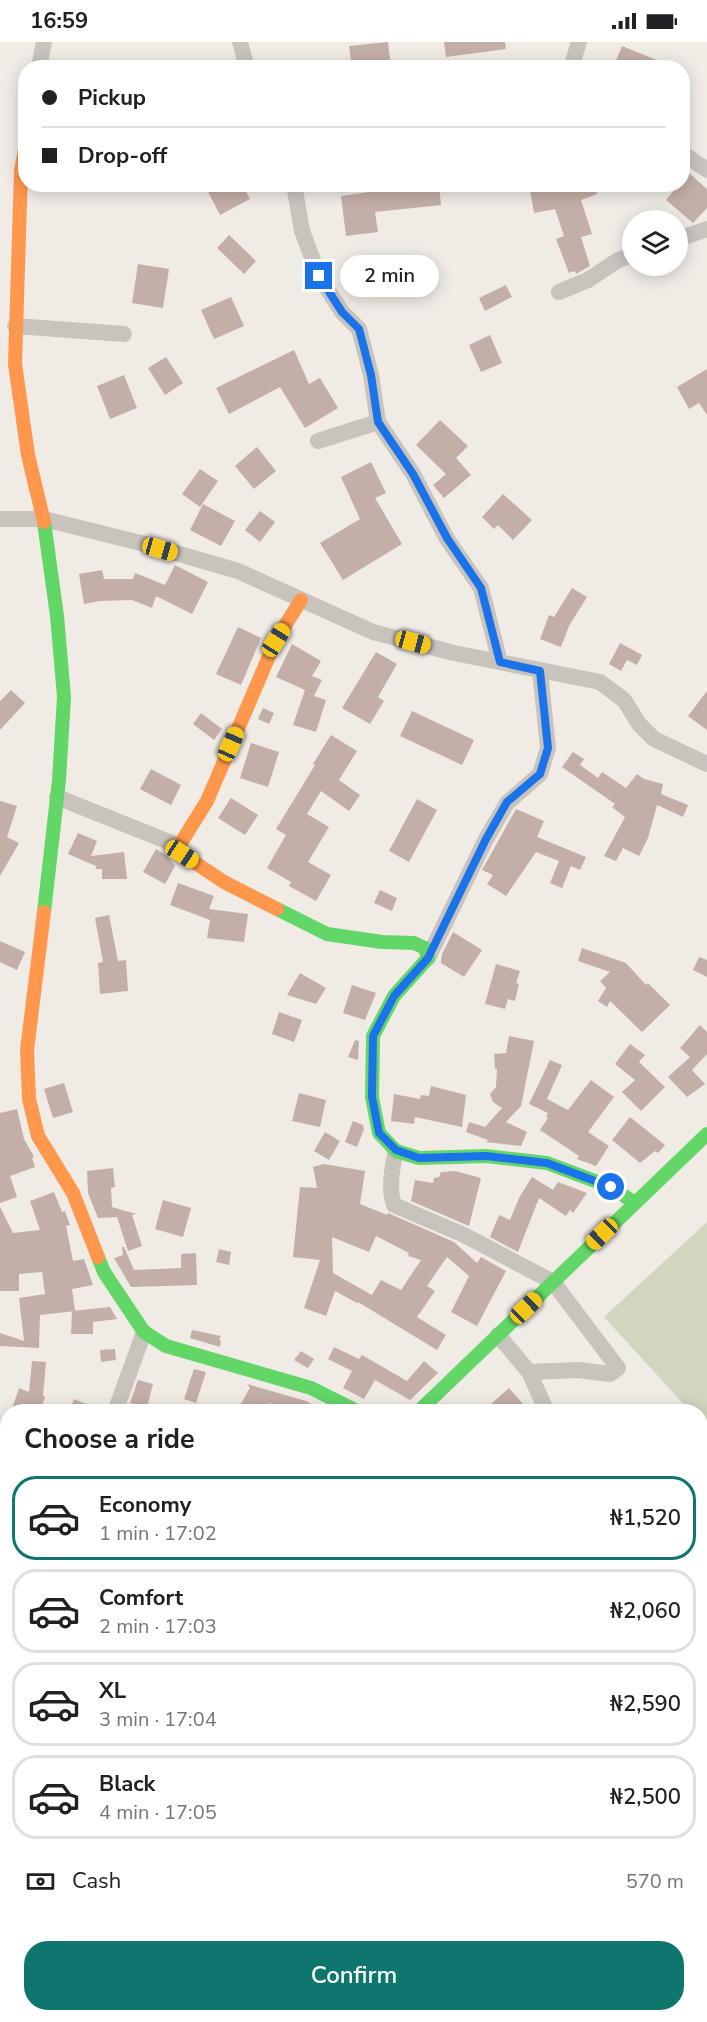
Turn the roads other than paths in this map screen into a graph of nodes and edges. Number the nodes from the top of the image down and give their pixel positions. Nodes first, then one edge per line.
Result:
1 (44, 42) edge
2 (240, 42) edge
3 (579, 42) edge
4 (41, 60) edge
5 (246, 60) edge
6 (573, 60) edge
7 (690, 158) edge
8 (707, 170) edge
9 (20, 192) edge
10 (295, 192) edge
11 (707, 229) edge
12 (688, 236) edge
13 (622, 259) edge
14 (559, 292) dead end
15 (15, 326) junction
16 (124, 334) dead end
17 (378, 422) junction
18 (318, 441) dead end
19 (0, 519) edge
20 (44, 519) junction
21 (301, 600) junction
22 (500, 662) junction
23 (540, 671) junction
24 (707, 764) edge
25 (57, 797) junction
26 (179, 846) junction
27 (428, 958) junction
28 (707, 1134) edge
29 (396, 1150) junction
30 (635, 1203) junction
31 (553, 1281) junction
32 (144, 1332) junction
33 (498, 1335) junction
34 (529, 1372) junction
35 (118, 1404) edge
36 (343, 1404) edge
37 (426, 1404) edge
38 (543, 1404) edge

1 - 4 street
2 - 5 street
3 - 6 street
7 - 8 street
9 - 15 street
10 - 17 street
11 - 12 street
13 - 14 street
15 - 16 street
15 - 20 street
17 - 18 street
17 - 22 street
19 - 20 street
20 - 21 street
20 - 25 street
21 - 22 street
21 - 26 street
22 - 23 street
23 - 24 street
23 - 27 street
25 - 26 street
25 - 32 street
26 - 27 street
27 - 29 street
28 - 30 street
29 - 30 street
29 - 31 street
30 - 31 street
31 - 33 street
31 - 34 street
32 - 35 street
32 - 36 street
33 - 34 street
33 - 37 street
34 - 38 street

